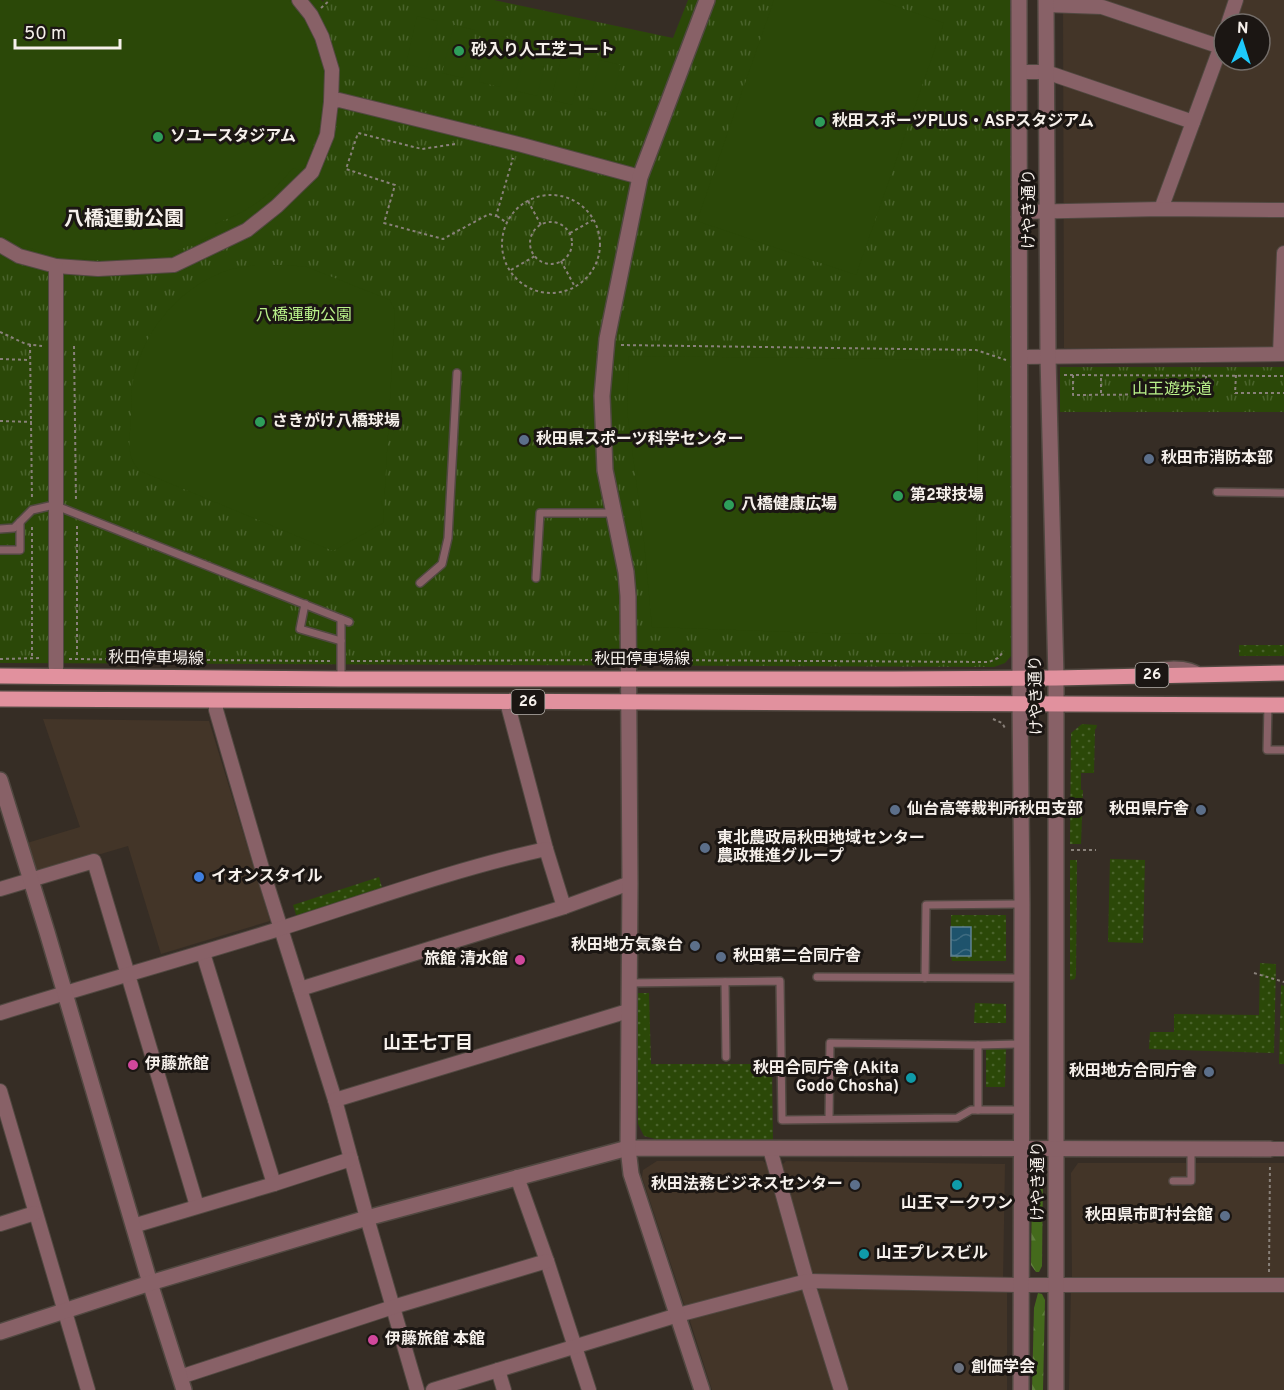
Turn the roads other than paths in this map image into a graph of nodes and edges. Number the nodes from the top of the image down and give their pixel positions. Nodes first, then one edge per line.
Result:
1 (298, 0) edge
2 (707, 0) edge
3 (1019, 0) edge
4 (1046, 2) edge
5 (1212, 39) edge
6 (1212, 71) edge
7 (1019, 72) junction
8 (1046, 72) junction
9 (331, 102) junction
10 (1193, 122) junction
11 (640, 177) junction
12 (1161, 209) junction
13 (1284, 210) edge
14 (1020, 212) junction
15 (1048, 212) junction
16 (0, 245) edge
17 (1284, 253) edge
18 (56, 266) junction
19 (1282, 354) edge
20 (1013, 355) junction
21 (1048, 357) junction
22 (457, 373) dead end
23 (1217, 492) dead end
24 (1284, 493) edge
25 (54, 506) junction
26 (614, 513) junction
27 (20, 522) junction
28 (0, 529) edge
29 (0, 550) edge
30 (536, 578) dead end
31 (420, 583) dead end
32 (305, 604) junction
33 (340, 619) junction
34 (349, 622) dead end
35 (341, 641) junction
36 (1284, 673) edge
37 (0, 676) edge
38 (56, 676) junction
39 (630, 678) junction
40 (1021, 678) junction
41 (1056, 678) junction
42 (341, 679) junction
43 (0, 699) edge
44 (216, 700) junction
45 (507, 702) junction
46 (630, 702) junction
47 (1020, 704) junction
48 (1056, 704) junction
49 (1268, 705) junction
50 (1284, 705) edge
51 (1267, 750) junction
52 (1284, 750) edge
53 (1267, 761) dead end
54 (0, 780) edge
55 (546, 849) junction
56 (30, 879) junction
57 (630, 883) junction
58 (0, 889) edge
59 (1022, 904) junction
60 (564, 907) junction
61 (281, 928) junction
62 (203, 952) junction
63 (128, 976) junction
64 (817, 977) dead end
65 (925, 978) junction
66 (1022, 978) junction
67 (725, 982) junction
68 (628, 983) junction
69 (300, 989) junction
70 (64, 993) junction
71 (628, 1011) junction
72 (0, 1013) edge
73 (1021, 1044) junction
74 (978, 1045) junction
75 (726, 1057) dead end
76 (0, 1090) edge
77 (335, 1100) junction
78 (978, 1110) junction
79 (1021, 1110) junction
80 (829, 1119) junction
81 (6, 1137) edge
82 (628, 1148) junction
83 (1022, 1148) junction
84 (770, 1149) junction
85 (1191, 1149) junction
86 (1277, 1149) edge
87 (1057, 1150) junction
88 (351, 1159) junction
89 (517, 1177) junction
90 (1173, 1181) dead end
91 (274, 1184) junction
92 (197, 1206) junction
93 (35, 1213) junction
94 (367, 1218) junction
95 (0, 1224) edge
96 (133, 1226) junction
97 (547, 1261) junction
98 (807, 1281) junction
99 (150, 1283) junction
100 (1057, 1284) junction
101 (1284, 1284) edge
102 (1021, 1285) junction
103 (393, 1307) junction
104 (65, 1311) junction
105 (678, 1315) junction
106 (0, 1332) edge
107 (576, 1346) junction
108 (498, 1370) junction
109 (182, 1384) edge
110 (88, 1390) edge
111 (417, 1390) edge
112 (433, 1390) edge
113 (504, 1390) edge
114 (589, 1390) edge
115 (702, 1390) edge
116 (842, 1390) edge
117 (1021, 1390) edge
118 (1056, 1390) edge

1 - 9 street
2 - 11 street
3 - 7 street, けやき通り
4 - 5 street
4 - 8 street, けやき通り
6 - 10 street
7 - 8 street
7 - 14 street, けやき通り
8 - 10 street
8 - 15 street, けやき通り
9 - 11 street
9 - 18 street
10 - 12 street
11 - 26 street
12 - 13 street
12 - 15 street
14 - 15 street
14 - 20 street, けやき通り
15 - 21 street, けやき通り
16 - 18 street
17 - 19 street
18 - 25 street
19 - 21 street
20 - 21 street
20 - 40 street, けやき通り
21 - 41 street, けやき通り
22 - 31 lane
23 - 24 lane
25 - 27 lane
25 - 32 lane
25 - 38 street
26 - 30 lane
26 - 39 street
27 - 28 lane
27 - 29 lane
32 - 33 lane
32 - 35 lane
33 - 34 lane
33 - 35 lane
35 - 42 lane
36 - 41 main road, 秋田停車場線 / 26
37 - 38 main road, 秋田停車場線 / 26
38 - 42 main road, 秋田停車場線 / 26
39 - 40 main road, 秋田停車場線 / 26
39 - 42 main road, 秋田停車場線 / 26
39 - 46 street
40 - 41 main road, 秋田停車場線 / 26
40 - 47 street, けやき通り
41 - 48 street, けやき通り
43 - 44 main road, 26
44 - 45 main road, 26
44 - 61 street
45 - 46 main road, 26
45 - 55 street
46 - 47 main road, 26
46 - 57 street
47 - 48 main road, 26
47 - 59 street, けやき通り
48 - 49 main road, 26
48 - 87 street, けやき通り
49 - 50 main road, 26
49 - 51 lane
51 - 52 lane
51 - 53 lane
54 - 56 street
55 - 60 street
55 - 61 street
56 - 58 street
56 - 63 street
56 - 70 street
57 - 60 street
57 - 68 street
59 - 65 lane
59 - 66 street, けやき通り
60 - 69 street
61 - 62 street
61 - 69 street
62 - 63 street
62 - 91 street
63 - 70 street
63 - 92 street
64 - 65 lane
65 - 66 lane
66 - 73 street, けやき通り
67 - 68 lane
67 - 75 lane
67 - 80 lane
68 - 71 street
69 - 77 street
70 - 72 street
70 - 96 street
71 - 77 street
71 - 82 street
73 - 74 lane
73 - 79 street, けやき通り
74 - 78 lane
74 - 80 lane
76 - 81 street
77 - 88 street
78 - 79 lane
78 - 80 lane
79 - 83 street, けやき通り
81 - 93 street
82 - 84 street
82 - 89 street
82 - 105 street
83 - 84 street
83 - 87 street
83 - 102 street, けやき通り
84 - 98 street
85 - 86 street
85 - 87 street
85 - 90 lane
87 - 100 street, けやき通り
88 - 91 street
88 - 94 street
89 - 94 street
89 - 97 street
91 - 92 street
92 - 96 street
93 - 95 street
93 - 104 street
94 - 99 street
94 - 103 street
96 - 99 street
97 - 103 street
97 - 107 street
98 - 102 street
98 - 105 street
98 - 116 street
99 - 104 street
99 - 109 street
100 - 101 street
100 - 102 street
100 - 118 street, けやき通り
102 - 117 street, けやき通り
103 - 109 street
103 - 111 street
104 - 106 street
104 - 110 street
105 - 107 street
105 - 115 street
107 - 108 street
107 - 114 street
108 - 112 street
108 - 113 street

